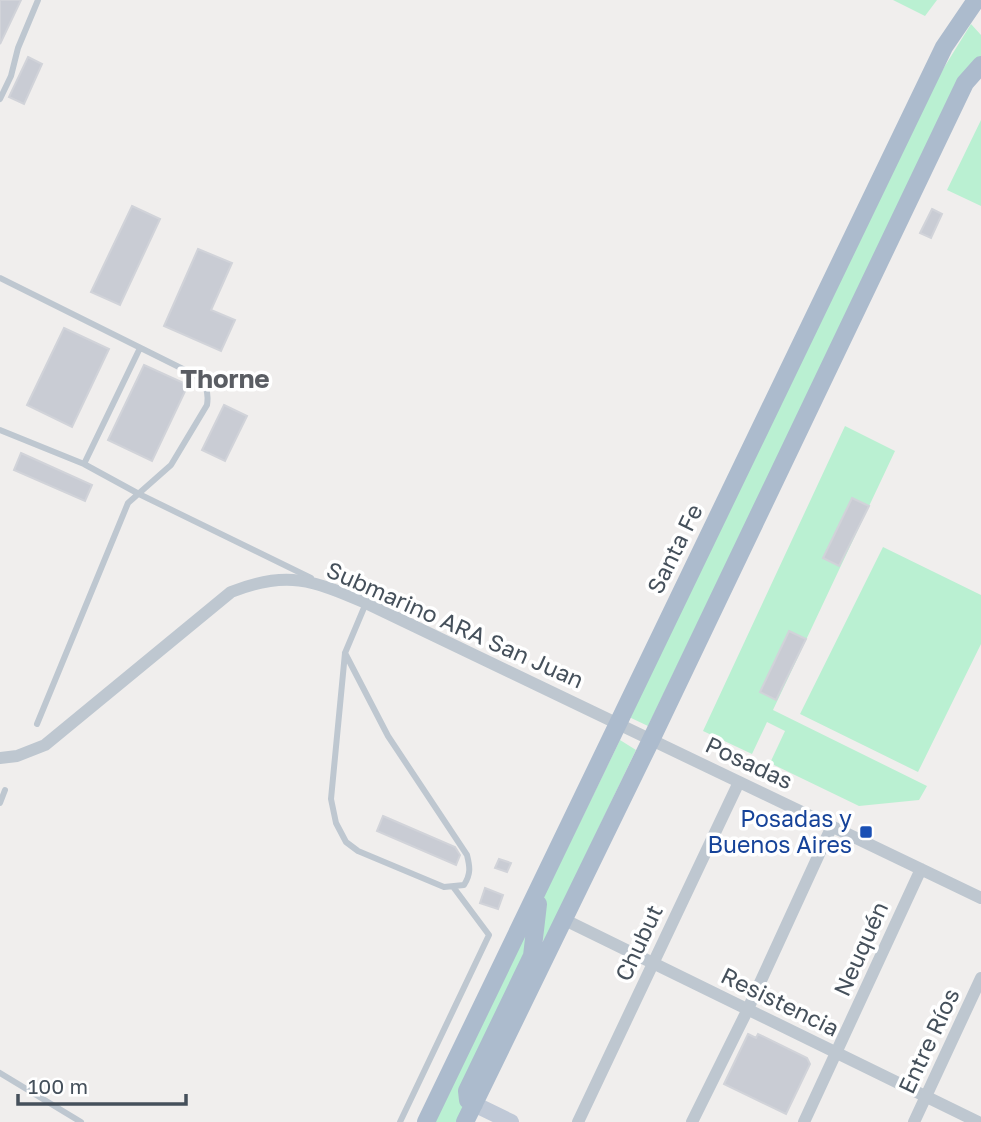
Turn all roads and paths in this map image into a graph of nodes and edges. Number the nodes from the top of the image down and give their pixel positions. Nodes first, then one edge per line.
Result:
1 (38, 0) edge
2 (975, 0) edge
3 (981, 17) edge
4 (981, 65) edge
5 (0, 99) edge
6 (0, 278) edge
7 (141, 348) junction
8 (0, 430) edge
9 (85, 464) junction
10 (139, 494) junction
11 (329, 587) junction
12 (366, 603) junction
13 (345, 653) junction
14 (618, 723) junction
15 (37, 724) dead end
16 (651, 740) junction
17 (0, 758) edge
18 (739, 782) junction
19 (5, 790) dead end
20 (0, 803) edge
21 (832, 825) junction
22 (921, 869) junction
23 (454, 888) junction
24 (540, 890) junction
25 (981, 898) edge
26 (563, 919) junction
27 (652, 963) junction
28 (981, 978) edge
29 (747, 1011) junction
30 (837, 1053) junction
31 (0, 1073) edge
32 (926, 1098) junction
33 (474, 1104) junction
34 (81, 1122) edge
35 (400, 1122) edge
36 (426, 1122) edge
37 (465, 1122) edge
38 (511, 1122) edge
39 (578, 1122) edge
40 (692, 1122) edge
41 (804, 1122) edge
42 (914, 1122) edge
43 (978, 1122) edge

1 - 5 lane
2 - 3 main road
2 - 14 main road, Santa Fe
4 - 16 main road
6 - 7 lane
7 - 9 lane
7 - 10 lane
8 - 9 lane
9 - 10 lane
10 - 11 lane
10 - 15 lane
11 - 12 street, Submarino ARA San Juan
11 - 17 street, Submarino ARA San Juan
12 - 13 lane
12 - 14 street, Submarino ARA San Juan
13 - 23 lane
13 - 23 lane
14 - 16 street, Submarino ARA San Juan
14 - 24 main road, Santa Fe
16 - 18 street, Posadas
16 - 26 main road
18 - 21 street, Posadas
18 - 27 street, Chubut
19 - 20 lane
21 - 22 street, Posadas
21 - 29 street
22 - 25 street, Posadas
22 - 30 street, Neuquén
23 - 35 lane
24 - 33 main road
24 - 36 main road, Santa Fe
26 - 27 street, Resistencia
26 - 33 main road
27 - 29 street, Resistencia
27 - 39 street, Chubut
28 - 32 street, Entre Ríos
29 - 30 street, Resistencia
29 - 40 street
30 - 32 street, Resistencia
30 - 41 street, Neuquén
31 - 34 lane
32 - 42 street, Entre Ríos
32 - 43 street, Resistencia
33 - 37 main road
33 - 38 street

